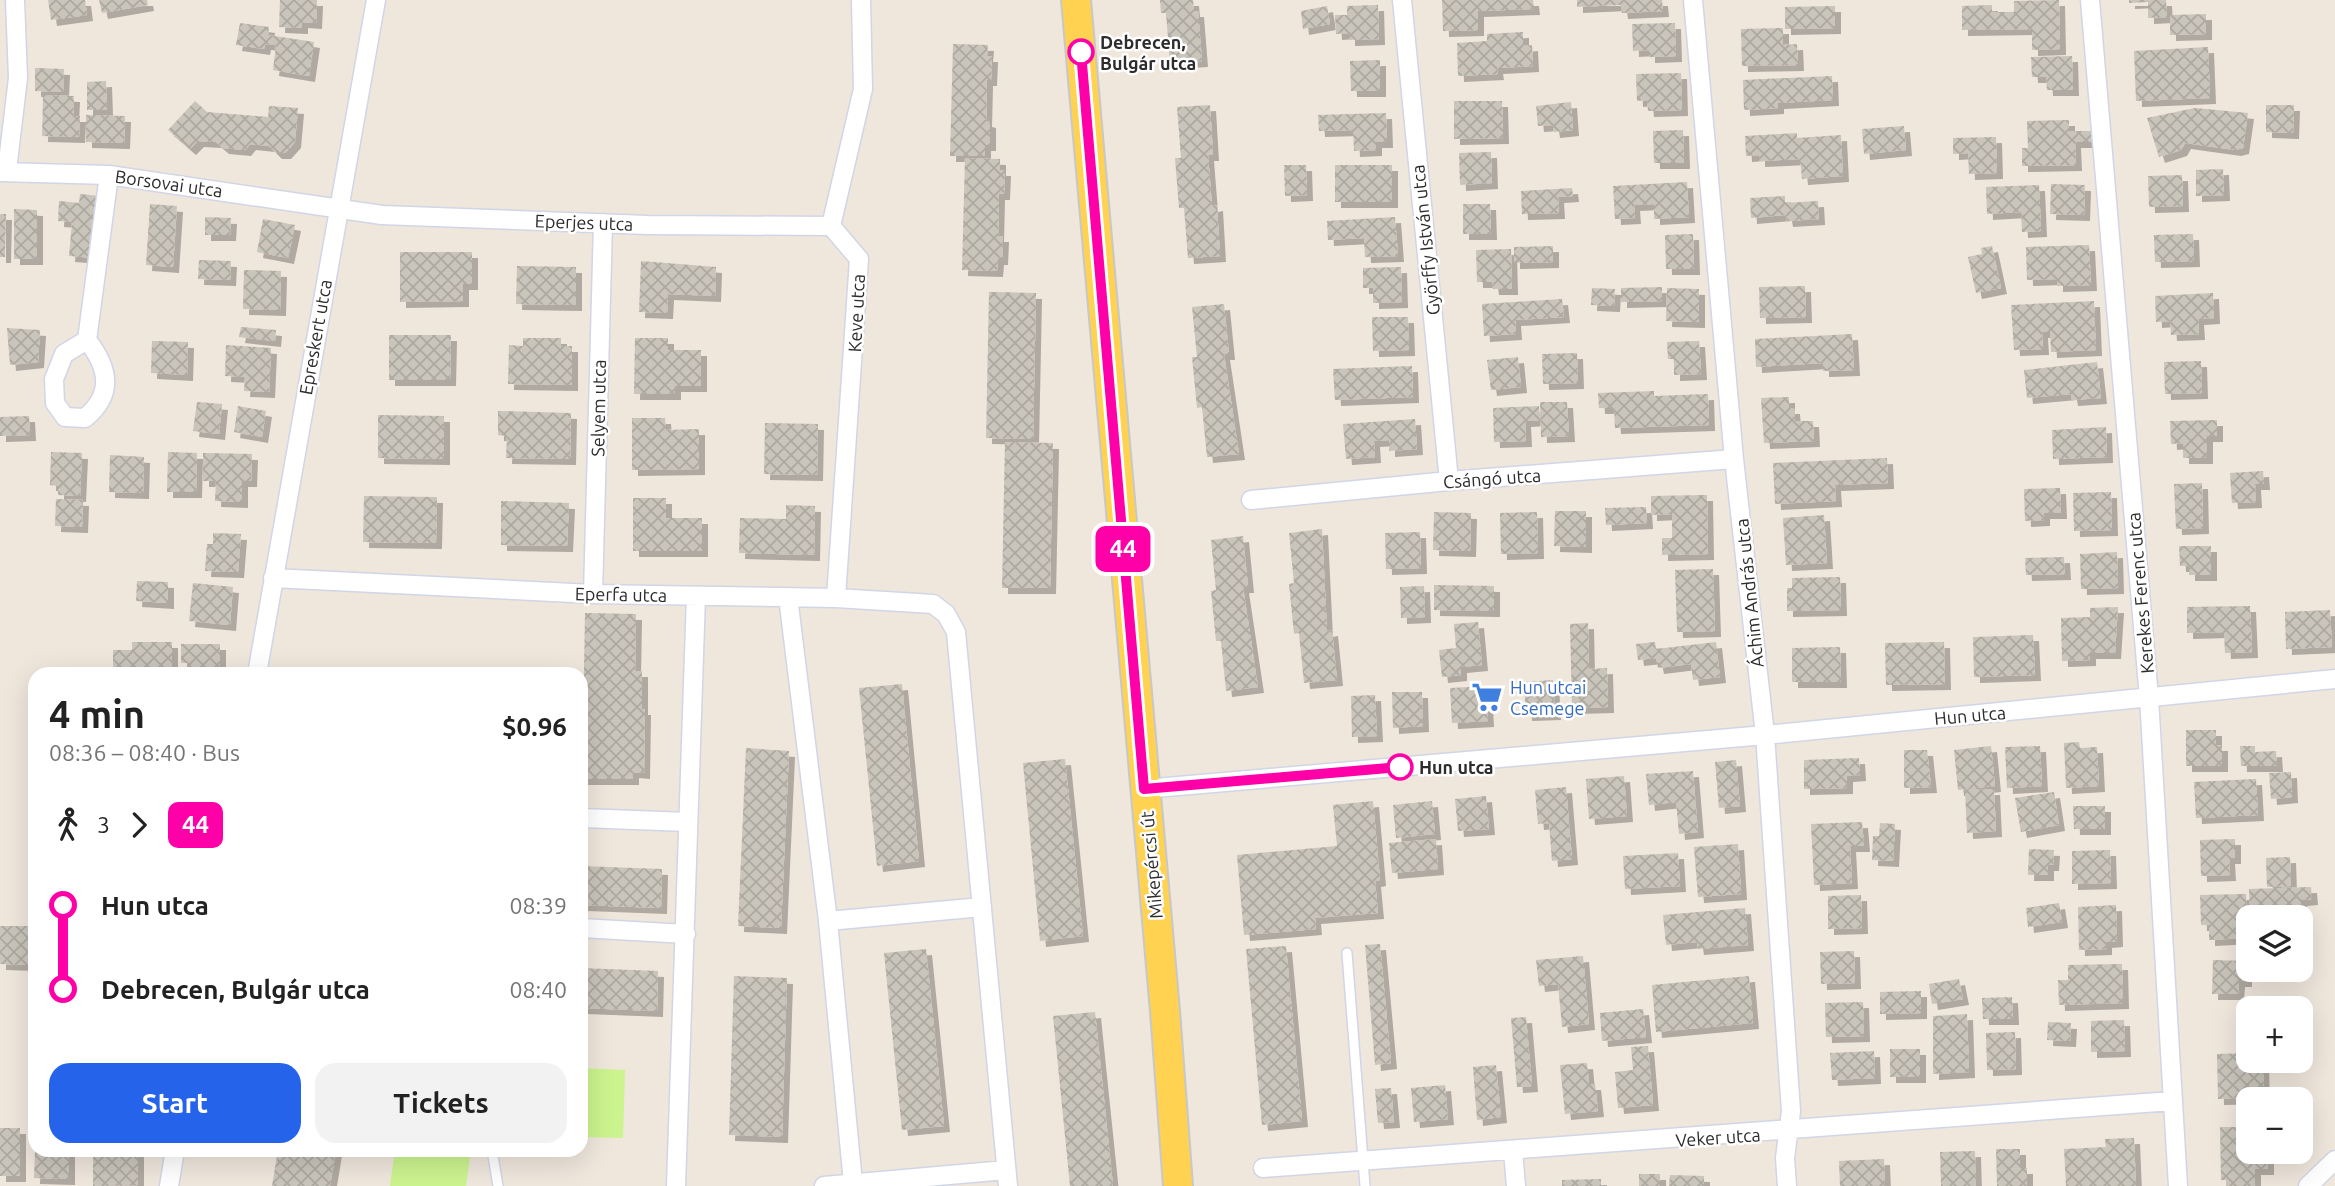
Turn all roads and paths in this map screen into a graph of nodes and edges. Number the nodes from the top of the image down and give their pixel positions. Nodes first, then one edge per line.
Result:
1 (15, 0) edge
2 (376, 0) edge
3 (861, 0) edge
4 (1076, 0) edge
5 (1402, 0) edge
6 (1693, 0) edge
7 (2090, 0) edge
8 (3, 171) edge
9 (110, 175) junction
10 (337, 206) junction
11 (603, 223) junction
12 (831, 226) junction
13 (87, 340) dead end
14 (1734, 459) junction
15 (1449, 481) junction
16 (1251, 500) dead end
17 (273, 578) junction
18 (593, 594) junction
19 (696, 596) junction
20 (788, 597) junction
21 (836, 598) junction
22 (258, 667) edge
23 (2335, 679) edge
24 (2149, 698) junction
25 (1765, 735) junction
26 (1144, 789) junction
27 (588, 818) edge
28 (688, 822) junction
29 (982, 907) junction
30 (828, 921) junction
31 (588, 928) edge
32 (686, 934) junction
33 (1347, 953) dead end
34 (2172, 1101) junction
35 (1787, 1132) junction
36 (1513, 1151) junction
37 (174, 1157) edge
38 (493, 1157) edge
39 (2335, 1160) edge
40 (1363, 1161) junction
41 (1263, 1168) dead end
42 (1007, 1178) edge
43 (853, 1183) junction
44 (169, 1186) edge
45 (498, 1186) edge
46 (676, 1186) edge
47 (824, 1186) edge
48 (1178, 1186) edge
49 (1364, 1186) edge
50 (1516, 1186) edge
51 (1787, 1186) edge
52 (2178, 1186) edge
53 (2308, 1186) edge

1 - 8 street
2 - 10 street, Epreskert utca
3 - 12 street
4 - 26 main road, Mikepércsi út
5 - 15 street, Györffy István utca
6 - 14 street, Áchim András utca
7 - 24 street, Kerekes Ferenc utca
8 - 9 street, Borsovai utca
9 - 10 street, Borsovai utca
9 - 13 street
10 - 11 street, Eperjes utca
10 - 17 street, Epreskert utca
11 - 12 street, Eperjes utca
11 - 18 street, Selyem utca
12 - 21 street, Keve utca
14 - 15 street, Csángó utca
14 - 25 street, Áchim András utca
15 - 16 street, Csángó utca
17 - 18 street, Eperfa utca
17 - 22 street, Epreskert utca
18 - 19 street, Eperfa utca
19 - 20 street, Eperfa utca
19 - 28 street
20 - 21 street, Eperfa utca
20 - 30 street
21 - 29 street, Eperfa utca
23 - 24 street, Hun utca
24 - 25 street, Hun utca
24 - 34 street, Kerekes Ferenc utca
25 - 26 street, Hun utca
25 - 35 street, Áchim András utca
26 - 48 main road, Mikepércsi út
27 - 28 street
28 - 32 street
29 - 30 street
29 - 42 street
30 - 43 street
31 - 32 street
32 - 46 street
33 - 40 lane
34 - 35 street, Veker utca
34 - 52 street, Kerekes Ferenc utca
35 - 36 street, Veker utca
35 - 51 street, Áchim András utca
36 - 40 street, Veker utca
36 - 50 street
37 - 44 street
38 - 45 lane
39 - 53 street
40 - 41 street, Veker utca
40 - 49 lane
42 - 43 street
43 - 47 street

